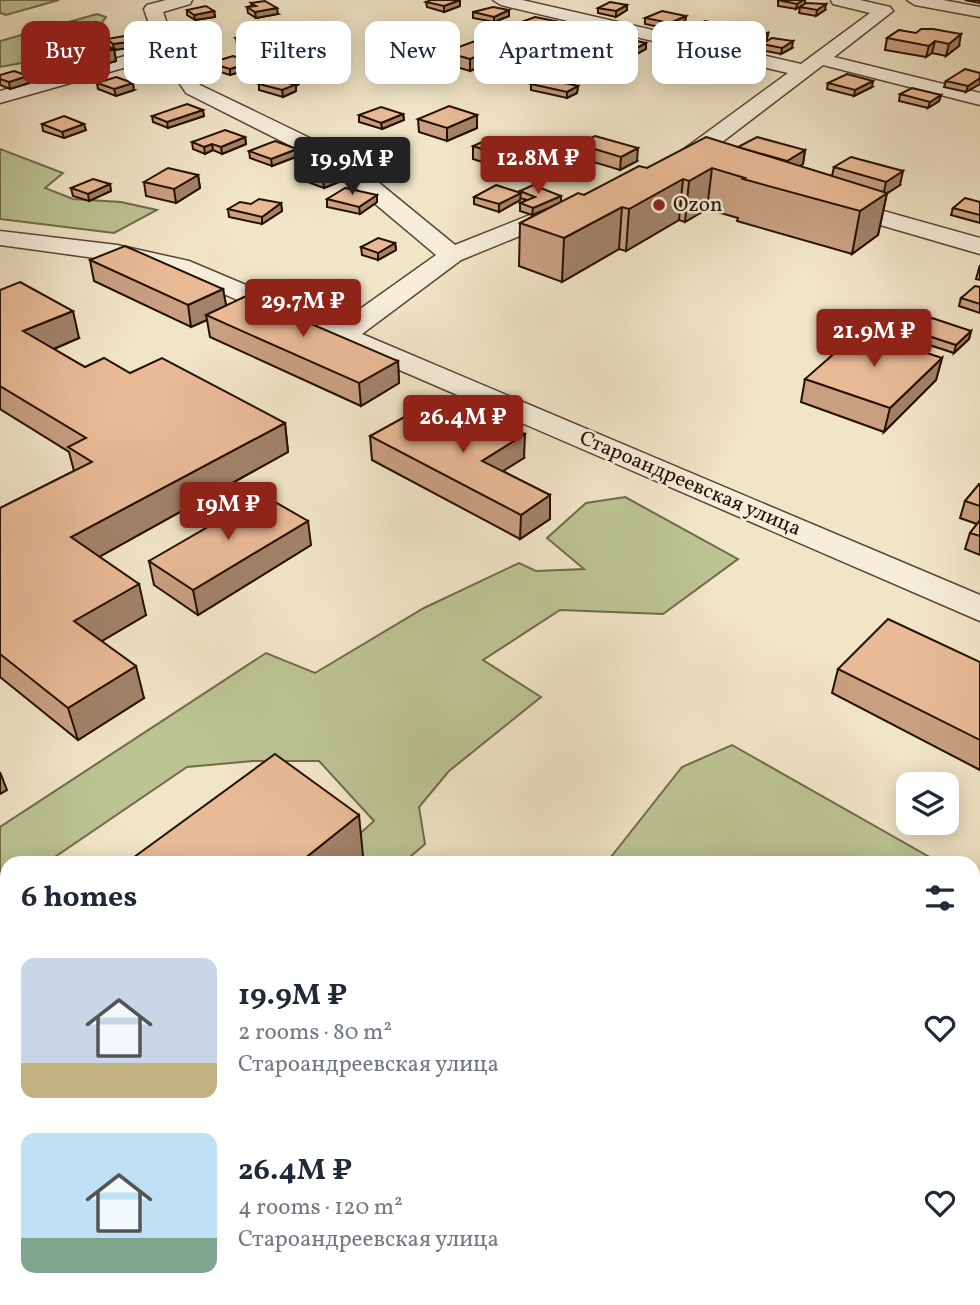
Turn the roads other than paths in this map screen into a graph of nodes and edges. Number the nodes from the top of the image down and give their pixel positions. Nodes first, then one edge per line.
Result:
1 (184, 0) edge
2 (500, 0) edge
3 (839, 0) edge
4 (915, 0) edge
5 (892, 5) edge
6 (980, 12) edge
7 (157, 21) edge
8 (124, 62) edge
9 (812, 65) junction
10 (190, 84) edge
11 (0, 97) edge
12 (980, 99) edge
13 (684, 160) junction
14 (709, 167) edge
15 (648, 176) edge
16 (812, 197) edge
17 (584, 202) edge
18 (0, 238) edge
19 (980, 247) edge
20 (452, 255) junction
21 (342, 335) junction
22 (980, 609) edge

1 - 7 street
2 - 9 street
3 - 5 street
4 - 6 street
5 - 9 street
8 - 11 street
9 - 12 street
9 - 13 street
10 - 20 street
13 - 14 street
13 - 15 street
16 - 19 street
17 - 20 street
18 - 21 street, Староандреевская улица
20 - 21 street
21 - 22 street, Староандреевская улица

